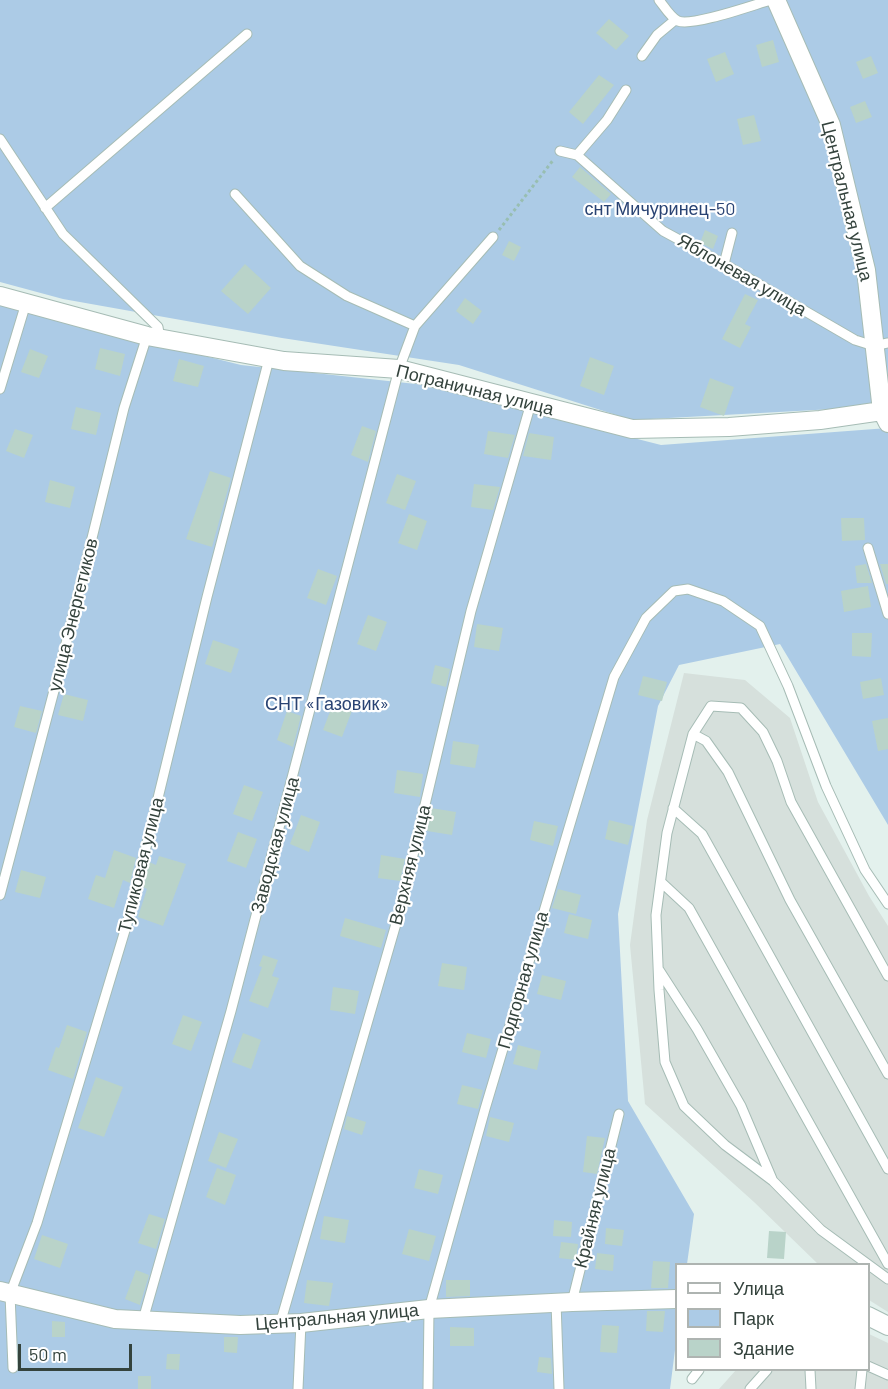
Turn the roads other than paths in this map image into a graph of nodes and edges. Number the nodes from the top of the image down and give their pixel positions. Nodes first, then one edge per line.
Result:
1 (659, 0) edge
2 (771, 0) edge
3 (776, 0) edge
4 (675, 20) junction
5 (248, 34) dead end
6 (642, 56) dead end
7 (626, 90) dead end
8 (0, 139) edge
9 (560, 151) road end
10 (577, 155) junction
11 (235, 194) dead end
12 (45, 208) junction
13 (732, 232) dead end
14 (493, 237) road end
15 (724, 264) junction
16 (0, 296) edge
17 (26, 303) junction
18 (415, 326) junction
19 (153, 337) junction
20 (881, 345) edge
21 (269, 359) junction
22 (399, 369) junction
23 (0, 389) edge
24 (531, 403) junction
25 (885, 417) edge
26 (868, 548) dead end
27 (888, 614) edge
28 (693, 734) junction
29 (673, 808) junction
30 (661, 882) junction
31 (0, 895) edge
32 (888, 904) edge
33 (658, 969) junction
34 (888, 976) edge
35 (888, 1074) edge
36 (619, 1114) dead end
37 (888, 1169) edge
38 (773, 1181) junction
39 (866, 1263) edge
40 (888, 1264) edge
41 (870, 1266) edge
42 (888, 1279) edge
43 (5, 1293) edge
44 (675, 1299) edge
45 (564, 1302) junction
46 (429, 1309) junction
47 (870, 1317) edge
48 (143, 1320) junction
49 (301, 1323) junction
50 (280, 1324) junction
51 (887, 1326) edge
52 (870, 1367) edge
53 (13, 1368) dead end
54 (698, 1371) edge
55 (810, 1371) edge
56 (862, 1371) edge
57 (764, 1372) edge
58 (888, 1375) edge
59 (692, 1378) dead end
60 (298, 1389) edge
61 (428, 1389) edge
62 (559, 1389) edge
63 (750, 1389) edge
64 (763, 1389) edge
65 (811, 1389) edge
66 (860, 1389) edge

1 - 4 lane
2 - 4 lane
3 - 20 street, Центральная улица
4 - 6 lane
5 - 12 lane
7 - 10 lane
8 - 12 lane
9 - 10 lane, Яблоневая улица
10 - 15 lane, Яблоневая улица
11 - 18 lane
12 - 19 lane
13 - 15 lane
14 - 18 lane
15 - 20 lane, Яблоневая улица
16 - 17 street, Пограничная улица
17 - 19 street, Пограничная улица
17 - 23 lane
18 - 22 lane, Заводская улица
19 - 21 street, Пограничная улица
19 - 31 lane, улица Энергетиков
20 - 25 street, Центральная улица
21 - 22 street, Пограничная улица
21 - 43 lane, Тупиковая улица
22 - 24 street, Пограничная улица
22 - 48 lane, Заводская улица
24 - 25 street, Пограничная улица
24 - 50 lane, Верхняя улица
26 - 27 lane
28 - 29 lane
28 - 34 lane
28 - 35 lane
29 - 30 lane
29 - 37 lane
30 - 33 lane
30 - 40 lane
32 - 46 lane, Подгорная улица
33 - 38 lane
33 - 38 lane
36 - 45 lane, Крайняя улица
38 - 39 lane
41 - 42 lane
43 - 48 street, Центральная улица
43 - 53 lane, Тупиковая улица
44 - 45 street, Центральная улица
45 - 46 street, Центральная улица
45 - 62 lane, Крайняя улица
46 - 49 street, Центральная улица
46 - 61 lane, Подгорная улица
47 - 51 street
48 - 50 street, Центральная улица
49 - 50 street, Центральная улица
49 - 60 lane
52 - 58 lane
54 - 59 lane
55 - 65 lane
56 - 66 lane
57 - 63 lane
57 - 64 lane

